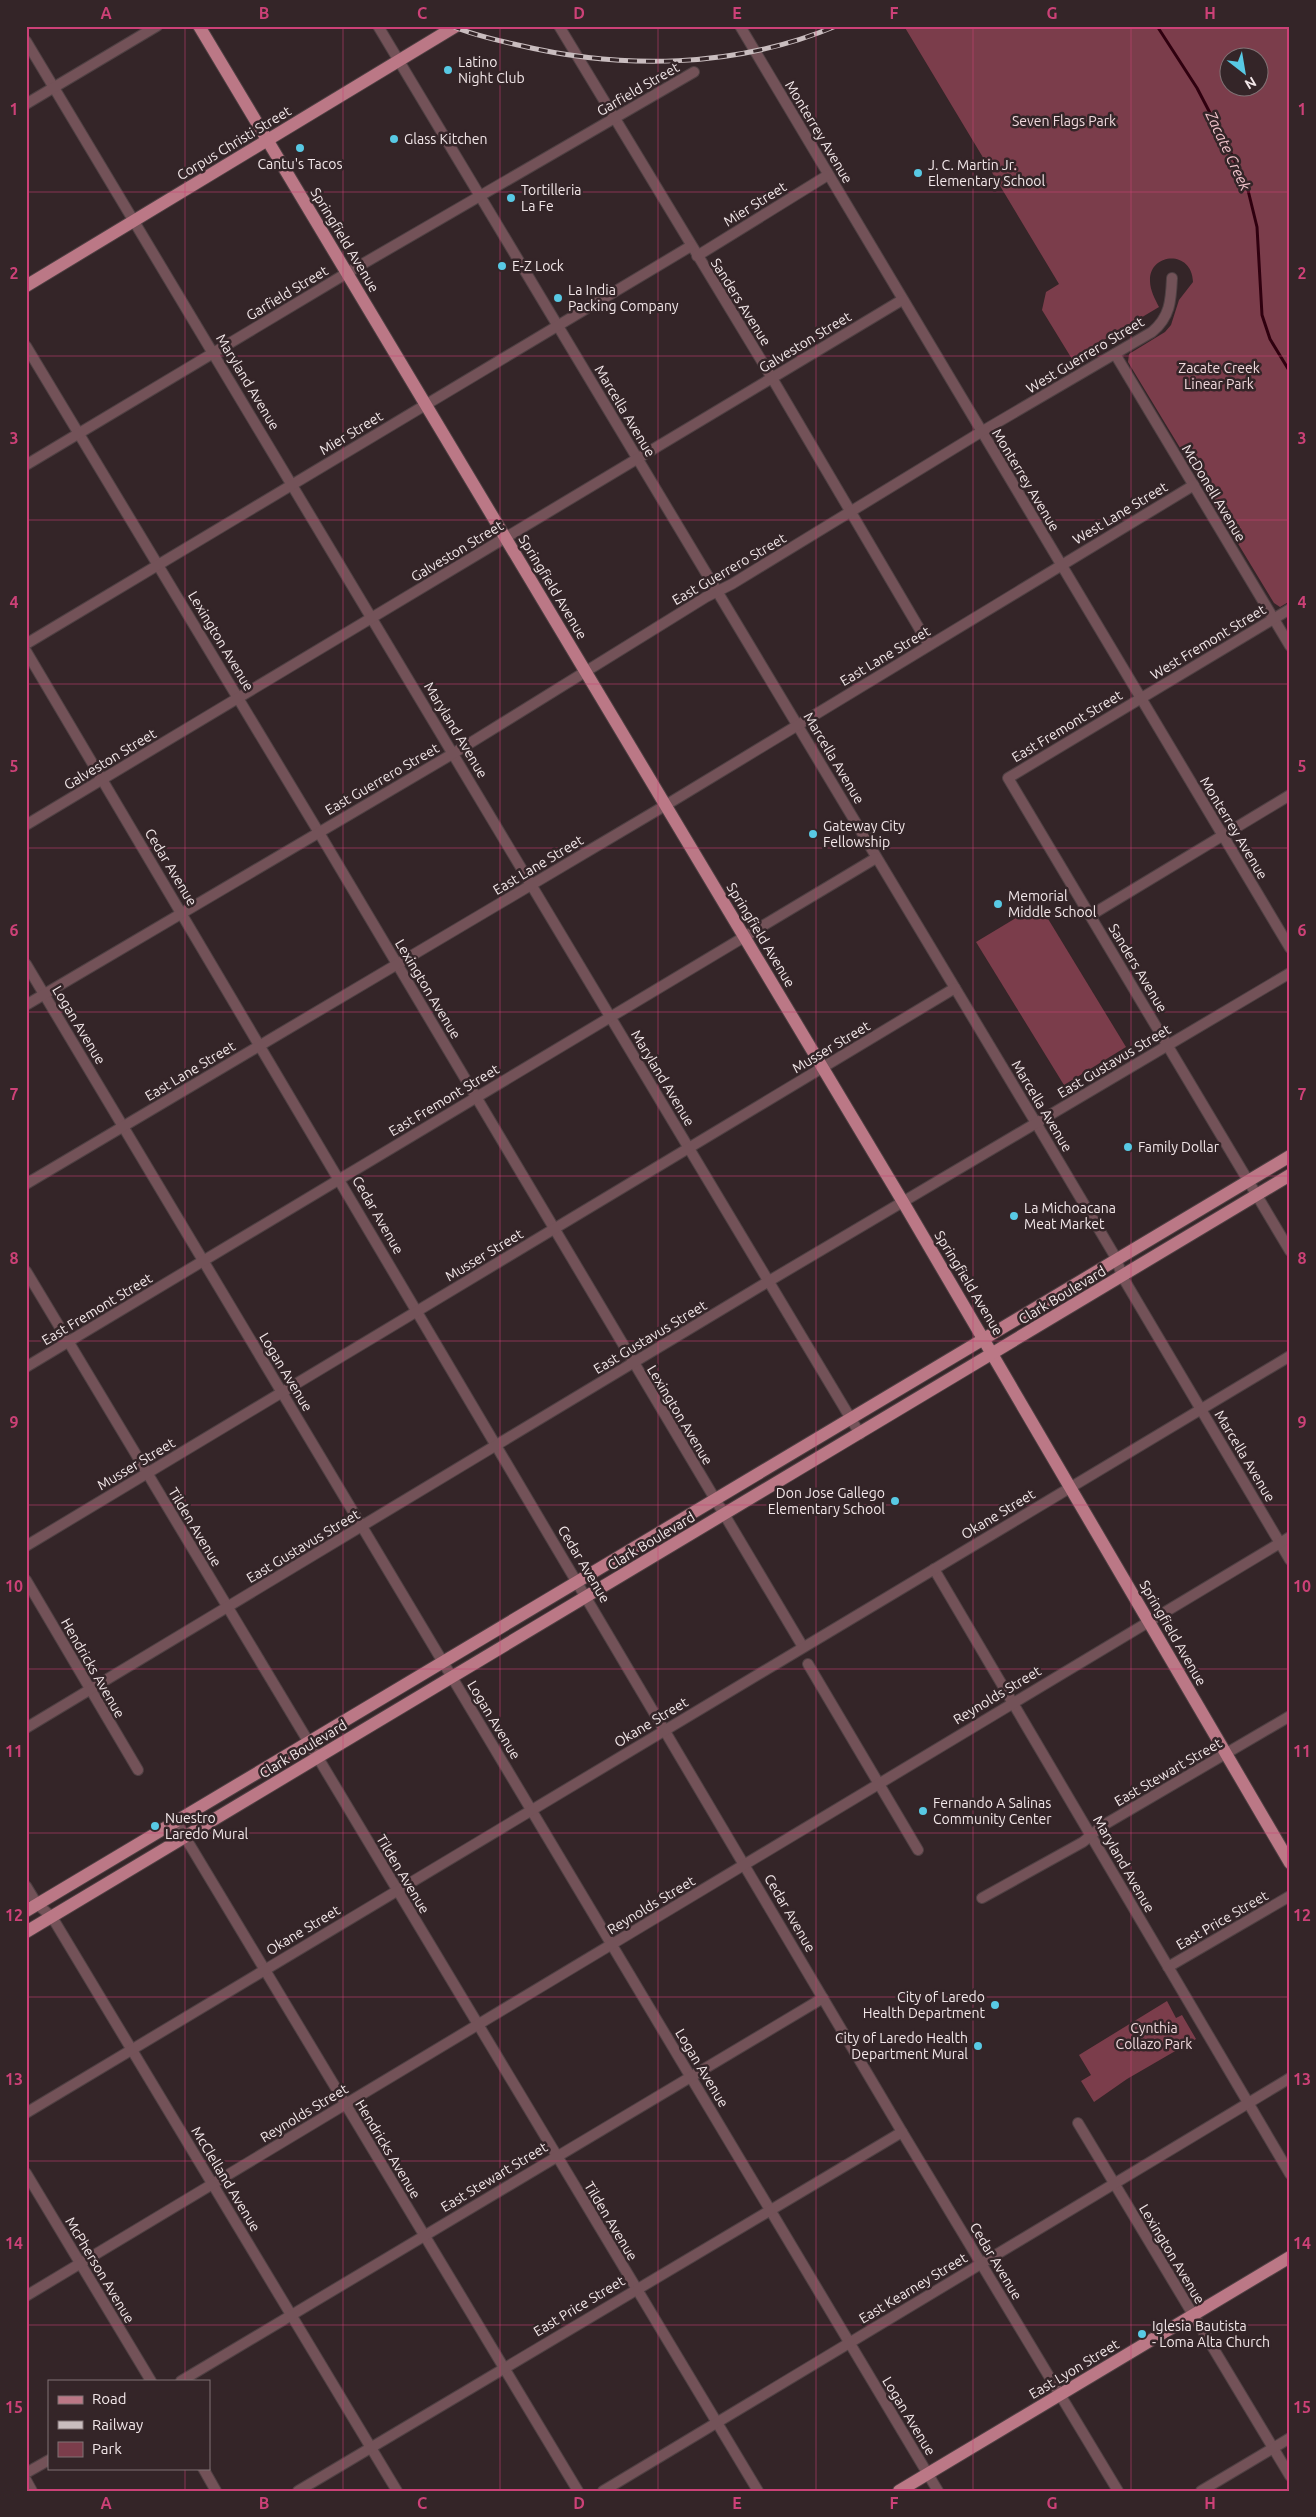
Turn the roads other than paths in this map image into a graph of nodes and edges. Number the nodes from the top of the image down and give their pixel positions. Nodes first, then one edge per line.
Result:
1 (156, 26) edge
2 (199, 26) edge
3 (378, 26) edge
4 (456, 26) edge
5 (559, 26) edge
6 (740, 26) edge
7 (26, 41) edge
8 (399, 62) junction
9 (694, 72) dead end
10 (54, 88) junction
11 (26, 104) edge
12 (614, 119) junction
13 (268, 141) junction
14 (828, 175) junction
15 (479, 195) junction
16 (134, 220) junction
17 (691, 246) junction
18 (697, 256) junction
19 (347, 273) junction
20 (1172, 278) dead end
21 (26, 286) edge
22 (902, 300) junction
23 (558, 326) junction
24 (26, 346) edge
25 (214, 352) junction
26 (1115, 354) junction
27 (772, 378) junction
28 (426, 405) junction
29 (981, 432) junction
30 (79, 433) junction
31 (637, 457) junction
32 (26, 465) edge
33 (293, 484) junction
34 (1194, 485) junction
35 (850, 512) junction
36 (506, 538) junction
37 (1060, 564) junction
38 (159, 565) junction
39 (719, 591) junction
40 (1290, 609) edge
41 (373, 618) junction
42 (1274, 619) junction
43 (26, 644) edge
44 (929, 645) junction
45 (1290, 646) edge
46 (26, 651) edge
47 (585, 670) junction
48 (239, 698) junction
49 (1141, 698) junction
50 (798, 725) junction
51 (454, 753) junction
52 (1008, 778) joint
53 (103, 779) junction
54 (1290, 795) edge
55 (666, 805) junction
56 (26, 825) edge
57 (318, 832) junction
58 (1223, 835) junction
59 (876, 858) junction
60 (532, 884) junction
61 (182, 912) junction
62 (1091, 915) junction
63 (744, 937) junction
64 (1290, 948) edge
65 (26, 964) edge
66 (397, 964) junction
67 (1290, 973) edge
68 (955, 988) junction
69 (45, 994) junction
70 (26, 1006) edge
71 (611, 1017) junction
72 (261, 1045) junction
73 (1168, 1046) junction
74 (823, 1068) junction
75 (476, 1098) junction
76 (1036, 1123) junction
77 (124, 1126) junction
78 (689, 1148) junction
79 (1290, 1156) edge
80 (1290, 1175) edge
81 (340, 1179) junction
82 (1249, 1181) junction
83 (26, 1184) edge
84 (1257, 1195) junction
85 (903, 1202) junction
86 (554, 1229) junction
87 (1290, 1251) edge
88 (1116, 1258) junction
89 (204, 1261) junction
90 (26, 1271) edge
91 (1122, 1276) junction
92 (769, 1281) junction
93 (418, 1311) junction
94 (984, 1338) junction
95 (69, 1342) junction
96 (993, 1354) junction
97 (1290, 1356) edge
98 (633, 1362) junction
99 (26, 1367) edge
100 (282, 1392) junction
101 (1201, 1409) junction
102 (850, 1418) junction
103 (860, 1434) junction
104 (497, 1445) junction
105 (147, 1473) junction
106 (1070, 1487) junction
107 (714, 1499) junction
108 (724, 1515) junction
109 (362, 1526) junction
110 (1290, 1537) edge
111 (1280, 1543) junction
112 (26, 1546) edge
113 (1290, 1560) edge
114 (934, 1569) junction
115 (26, 1580) edge
116 (577, 1581) junction
117 (587, 1597) junction
118 (227, 1608) junction
119 (1149, 1622) junction
120 (803, 1647) junction
121 (442, 1662) junction
122 (808, 1664) dead end
123 (452, 1678) junction
124 (89, 1690) junction
125 (1013, 1701) junction
126 (1290, 1716) edge
127 (26, 1728) edge
128 (666, 1730) junction
129 (307, 1743) junction
130 (1226, 1754) junction
131 (317, 1758) junction
132 (138, 1770) dead end
133 (878, 1784) junction
134 (532, 1810) junction
135 (176, 1822) junction
136 (1092, 1835) junction
137 (185, 1837) junction
138 (918, 1850) dead end
139 (1290, 1864) edge
140 (746, 1865) junction
141 (26, 1886) edge
142 (396, 1891) junction
143 (1290, 1896) edge
144 (982, 1898) dead end
145 (32, 1908) edge
146 (52, 1917) junction
147 (26, 1932) edge
148 (613, 1945) junction
149 (1168, 1968) junction
150 (265, 1970) junction
151 (823, 1998) junction
152 (478, 2026) junction
153 (132, 2049) junction
154 (690, 2075) junction
155 (1290, 2078) edge
156 (1248, 2103) junction
157 (346, 2104) junction
158 (26, 2112) edge
159 (1078, 2123) dead end
160 (902, 2132) junction
161 (556, 2156) junction
162 (26, 2173) edge
163 (1290, 2174) edge
164 (1114, 2183) junction
165 (212, 2184) junction
166 (770, 2208) junction
167 (424, 2235) junction
168 (1290, 2257) edge
169 (982, 2263) junction
170 (80, 2264) junction
171 (636, 2289) junction
172 (26, 2296) edge
173 (291, 2315) junction
174 (1192, 2315) junction
175 (850, 2342) junction
176 (504, 2368) junction
177 (149, 2380) edge
178 (182, 2380) edge
179 (1059, 2395) junction
180 (716, 2422) junction
181 (1290, 2438) edge
182 (371, 2447) junction
183 (1273, 2448) junction
184 (48, 2461) edge
185 (204, 2470) edge
186 (26, 2473) edge
187 (928, 2474) junction
188 (1290, 2476) edge
189 (26, 2480) edge
190 (32, 2491) edge
191 (216, 2491) edge
192 (298, 2491) edge
193 (397, 2491) edge
194 (578, 2491) edge
195 (603, 2491) edge
196 (758, 2491) edge
197 (899, 2491) edge
198 (938, 2491) edge
199 (1118, 2491) edge
200 (1201, 2491) edge

1 - 10 street
2 - 13 main road, Springfield Avenue
3 - 8 street, Marcella Avenue
4 - 8 main road, Corpus Christi Street
5 - 12 street, Sanders Avenue
6 - 14 street, Monterrey Avenue
7 - 10 street, Maryland Avenue
8 - 13 main road, Corpus Christi Street
8 - 15 street, Marcella Avenue
9 - 12 street, Garfield Street
10 - 11 street
10 - 16 street, Maryland Avenue
12 - 15 street, Garfield Street
12 - 17 street, Sanders Avenue
13 - 16 main road, Corpus Christi Street
13 - 19 main road, Springfield Avenue
14 - 18 street, Mier Street
14 - 22 street, Monterrey Avenue
15 - 19 street, Garfield Street
15 - 23 street, Marcella Avenue
16 - 21 main road, Corpus Christi Street
16 - 25 street, Maryland Avenue
17 - 18 street, Sanders Avenue
17 - 23 street, Mier Street
18 - 27 street, Sanders Avenue
19 - 25 street, Garfield Street
19 - 28 main road, Springfield Avenue
20 - 26 street, West Guerrero Street
22 - 27 street, Galveston Street
22 - 29 street, Monterrey Avenue
23 - 28 street, Mier Street
23 - 31 street, Marcella Avenue
24 - 30 street, Lexington Avenue
25 - 30 street, Garfield Street
25 - 33 street, Maryland Avenue
26 - 29 street, West Guerrero Street
26 - 34 street, McDonell Avenue
27 - 31 street, Galveston Street
27 - 35 street, Sanders Avenue
28 - 33 street, Mier Street
28 - 36 main road, Springfield Avenue
29 - 35 street, East Guerrero Street
29 - 37 street, Monterrey Avenue
30 - 32 street, Garfield Street
30 - 38 street, Lexington Avenue
31 - 36 street, Galveston Street
31 - 39 street, Marcella Avenue
33 - 38 street, Mier Street
33 - 41 street, Maryland Avenue
34 - 37 street, West Lane Street
34 - 42 street, McDonell Avenue
35 - 39 street, East Guerrero Street
35 - 44 street, Sanders Avenue
36 - 41 street, Galveston Street
36 - 47 main road, Springfield Avenue
37 - 44 street, East Lane Street
37 - 49 street, Monterrey Avenue
38 - 43 street, Mier Street
38 - 48 street, Lexington Avenue
39 - 47 street, East Guerrero Street
39 - 50 street, Marcella Avenue
40 - 42 street, West Fremont Street
41 - 48 street, Galveston Street
41 - 51 street, Maryland Avenue
42 - 45 street, McDonell Avenue
42 - 49 street, West Fremont Street
44 - 50 street, East Lane Street
46 - 53 street, Cedar Avenue
47 - 51 street, East Guerrero Street
47 - 55 main road, Springfield Avenue
48 - 53 street, Galveston Street
48 - 57 street, Lexington Avenue
49 - 52 street, East Fremont Street
49 - 58 street, Monterrey Avenue
50 - 55 street, East Lane Street
50 - 59 street, Marcella Avenue
51 - 57 street, East Guerrero Street
51 - 60 street, Maryland Avenue
52 - 62 street, Sanders Avenue
53 - 56 street, Galveston Street
53 - 61 street, Cedar Avenue
54 - 58 street
55 - 60 street, East Lane Street
55 - 63 main road, Springfield Avenue
57 - 61 street, East Guerrero Street
57 - 66 street, Lexington Avenue
58 - 62 street
58 - 64 street, Monterrey Avenue
59 - 63 street, East Fremont Street
59 - 68 street, Marcella Avenue
60 - 66 street, East Lane Street
60 - 71 street, Maryland Avenue
61 - 69 street, East Guerrero Street
61 - 72 street, Cedar Avenue
62 - 73 street, Sanders Avenue
63 - 71 street, East Fremont Street
63 - 74 main road, Springfield Avenue
65 - 69 street, Logan Avenue
66 - 72 street, East Lane Street
66 - 75 street, Lexington Avenue
67 - 73 street, East Gustavus Street
68 - 74 street, Musser Street
68 - 76 street, Marcella Avenue
69 - 70 street, East Guerrero Street
69 - 77 street, Logan Avenue
71 - 75 street, East Fremont Street
71 - 78 street, Maryland Avenue
72 - 77 street, East Lane Street
72 - 81 street, Cedar Avenue
73 - 76 street, East Gustavus Street
73 - 82 street, Sanders Avenue
74 - 78 street, Musser Street
74 - 85 main road, Springfield Avenue
75 - 81 street, East Fremont Street
75 - 86 street, Lexington Avenue
76 - 85 street, East Gustavus Street
76 - 88 street, Marcella Avenue
77 - 83 street, East Lane Street
77 - 89 street, Logan Avenue
78 - 86 street, Musser Street
78 - 92 street, Maryland Avenue
79 - 82 main road, Clark Boulevard
80 - 84 main road, Clark Boulevard
81 - 89 street, East Fremont Street
81 - 93 street, Cedar Avenue
82 - 84 street, Sanders Avenue
82 - 88 main road, Clark Boulevard
84 - 87 street, Sanders Avenue
84 - 91 main road, Clark Boulevard
85 - 92 street, East Gustavus Street
85 - 94 main road, Springfield Avenue
86 - 93 street, Musser Street
86 - 98 street, Lexington Avenue
88 - 91 street, Marcella Avenue
88 - 94 main road, Clark Boulevard
89 - 95 street, East Fremont Street
89 - 100 street, Logan Avenue
90 - 95 street, Tilden Avenue
91 - 96 main road, Clark Boulevard
91 - 101 street, Marcella Avenue
92 - 98 street, East Gustavus Street
92 - 102 street, Maryland Avenue
93 - 100 street, Musser Street
93 - 104 street, Cedar Avenue
94 - 96 main road, Springfield Avenue
94 - 102 main road, Clark Boulevard
95 - 99 street, East Fremont Street
95 - 105 street, Tilden Avenue
96 - 103 main road, Clark Boulevard
96 - 106 main road, Springfield Avenue
97 - 101 street, Okane Street
98 - 104 street, East Gustavus Street
98 - 107 street, Lexington Avenue
100 - 105 street, Musser Street
100 - 109 street, Logan Avenue
101 - 106 street, Okane Street
101 - 111 street, Marcella Avenue
102 - 103 street, Maryland Avenue
102 - 107 main road, Clark Boulevard
103 - 108 main road, Clark Boulevard
104 - 109 street, East Gustavus Street
104 - 116 street, Cedar Avenue
105 - 112 street, Musser Street
105 - 118 street, Tilden Avenue
106 - 114 street, Okane Street
106 - 119 main road, Springfield Avenue
107 - 108 street, Lexington Avenue
107 - 116 main road, Clark Boulevard
108 - 117 main road, Clark Boulevard
108 - 120 street, Lexington Avenue
109 - 118 street, East Gustavus Street
109 - 121 street, Logan Avenue
110 - 111 street, Reynolds Street
111 - 113 street, Marcella Avenue
111 - 119 street, Reynolds Street
114 - 120 street, Okane Street
114 - 125 street, Maryland Avenue
115 - 124 street, Hendricks Avenue
116 - 117 street, Cedar Avenue
116 - 121 main road, Clark Boulevard
117 - 123 main road, Clark Boulevard
117 - 128 street, Cedar Avenue
118 - 124 street, East Gustavus Street
118 - 129 street, Tilden Avenue
119 - 125 street, Reynolds Street
119 - 130 main road, Springfield Avenue
120 - 128 street, Okane Street
121 - 123 street, Logan Avenue
121 - 129 main road, Clark Boulevard
122 - 133 street
123 - 131 main road, Clark Boulevard
123 - 134 street, Logan Avenue
124 - 127 street, East Gustavus Street
124 - 132 street, Hendricks Avenue
125 - 133 street, Reynolds Street
125 - 136 street, Maryland Avenue
126 - 130 street, East Stewart Street
128 - 134 street, Okane Street
128 - 140 street, Cedar Avenue
129 - 131 street, Tilden Avenue
129 - 135 main road, Clark Boulevard
130 - 136 street, East Stewart Street
130 - 139 main road, Springfield Avenue
131 - 137 main road, Clark Boulevard
131 - 142 street, Tilden Avenue
133 - 138 street
133 - 140 street, Reynolds Street
134 - 142 street, Okane Street
134 - 148 street, Logan Avenue
135 - 137 street, Hendricks Avenue
135 - 145 main road, Clark Boulevard
136 - 144 street, East Stewart Street
136 - 149 street, Maryland Avenue
137 - 146 main road, Clark Boulevard
137 - 150 street, Hendricks Avenue
140 - 148 street, Reynolds Street
140 - 151 street, Cedar Avenue
141 - 145 street, McClelland Avenue
142 - 150 street, Okane Street
142 - 152 street, Tilden Avenue
143 - 149 street, East Price Street
145 - 146 street, McClelland Avenue
146 - 147 main road, Clark Boulevard
146 - 153 street, McClelland Avenue
148 - 152 street, Reynolds Street
148 - 154 street, Logan Avenue
149 - 156 street, Maryland Avenue
150 - 153 street, Okane Street
150 - 157 street, Hendricks Avenue
151 - 154 street, East Stewart Street
151 - 160 street, Cedar Avenue
152 - 157 street, Reynolds Street
152 - 161 street, Tilden Avenue
153 - 158 street, Okane Street
153 - 165 street, McClelland Avenue
154 - 161 street, East Stewart Street
154 - 166 street, Logan Avenue
155 - 156 street, East Kearney Street
156 - 163 street, Maryland Avenue
156 - 164 street, East Kearney Street
157 - 165 street, Reynolds Street
157 - 167 street, Hendricks Avenue
159 - 164 street, Lexington Avenue
160 - 166 street, East Price Street
160 - 169 street, Cedar Avenue
161 - 167 street, East Stewart Street
161 - 171 street, Tilden Avenue
162 - 170 street, McPherson Avenue
164 - 169 street, East Kearney Street
164 - 174 street, Lexington Avenue
165 - 170 street, Reynolds Street
165 - 173 street, McClelland Avenue
166 - 171 street, East Price Street
166 - 175 street, Logan Avenue
167 - 173 street, East Stewart Street
167 - 176 street, Hendricks Avenue
168 - 174 main road, East Lyon Street
169 - 175 street, East Kearney Street
169 - 179 street, Cedar Avenue
170 - 172 street, Reynolds Street
170 - 177 street, McPherson Avenue
171 - 176 street, East Price Street
171 - 180 street, Tilden Avenue
173 - 178 street, East Stewart Street
173 - 182 street, McClelland Avenue
174 - 179 main road, East Lyon Street
174 - 183 street, Lexington Avenue
175 - 180 street, East Kearney Street
175 - 187 street, Logan Avenue
176 - 182 street, East Price Street
176 - 194 street, Hendricks Avenue
179 - 187 main road, East Lyon Street
179 - 199 street, Cedar Avenue
180 - 195 street, East Kearney Street
180 - 196 street, Tilden Avenue
181 - 183 street
182 - 192 street, East Price Street
182 - 193 street, McClelland Avenue
183 - 188 street, Lexington Avenue
183 - 200 street
184 - 186 street
185 - 191 street
187 - 197 main road, East Lyon Street
187 - 198 street, Logan Avenue
189 - 190 street

